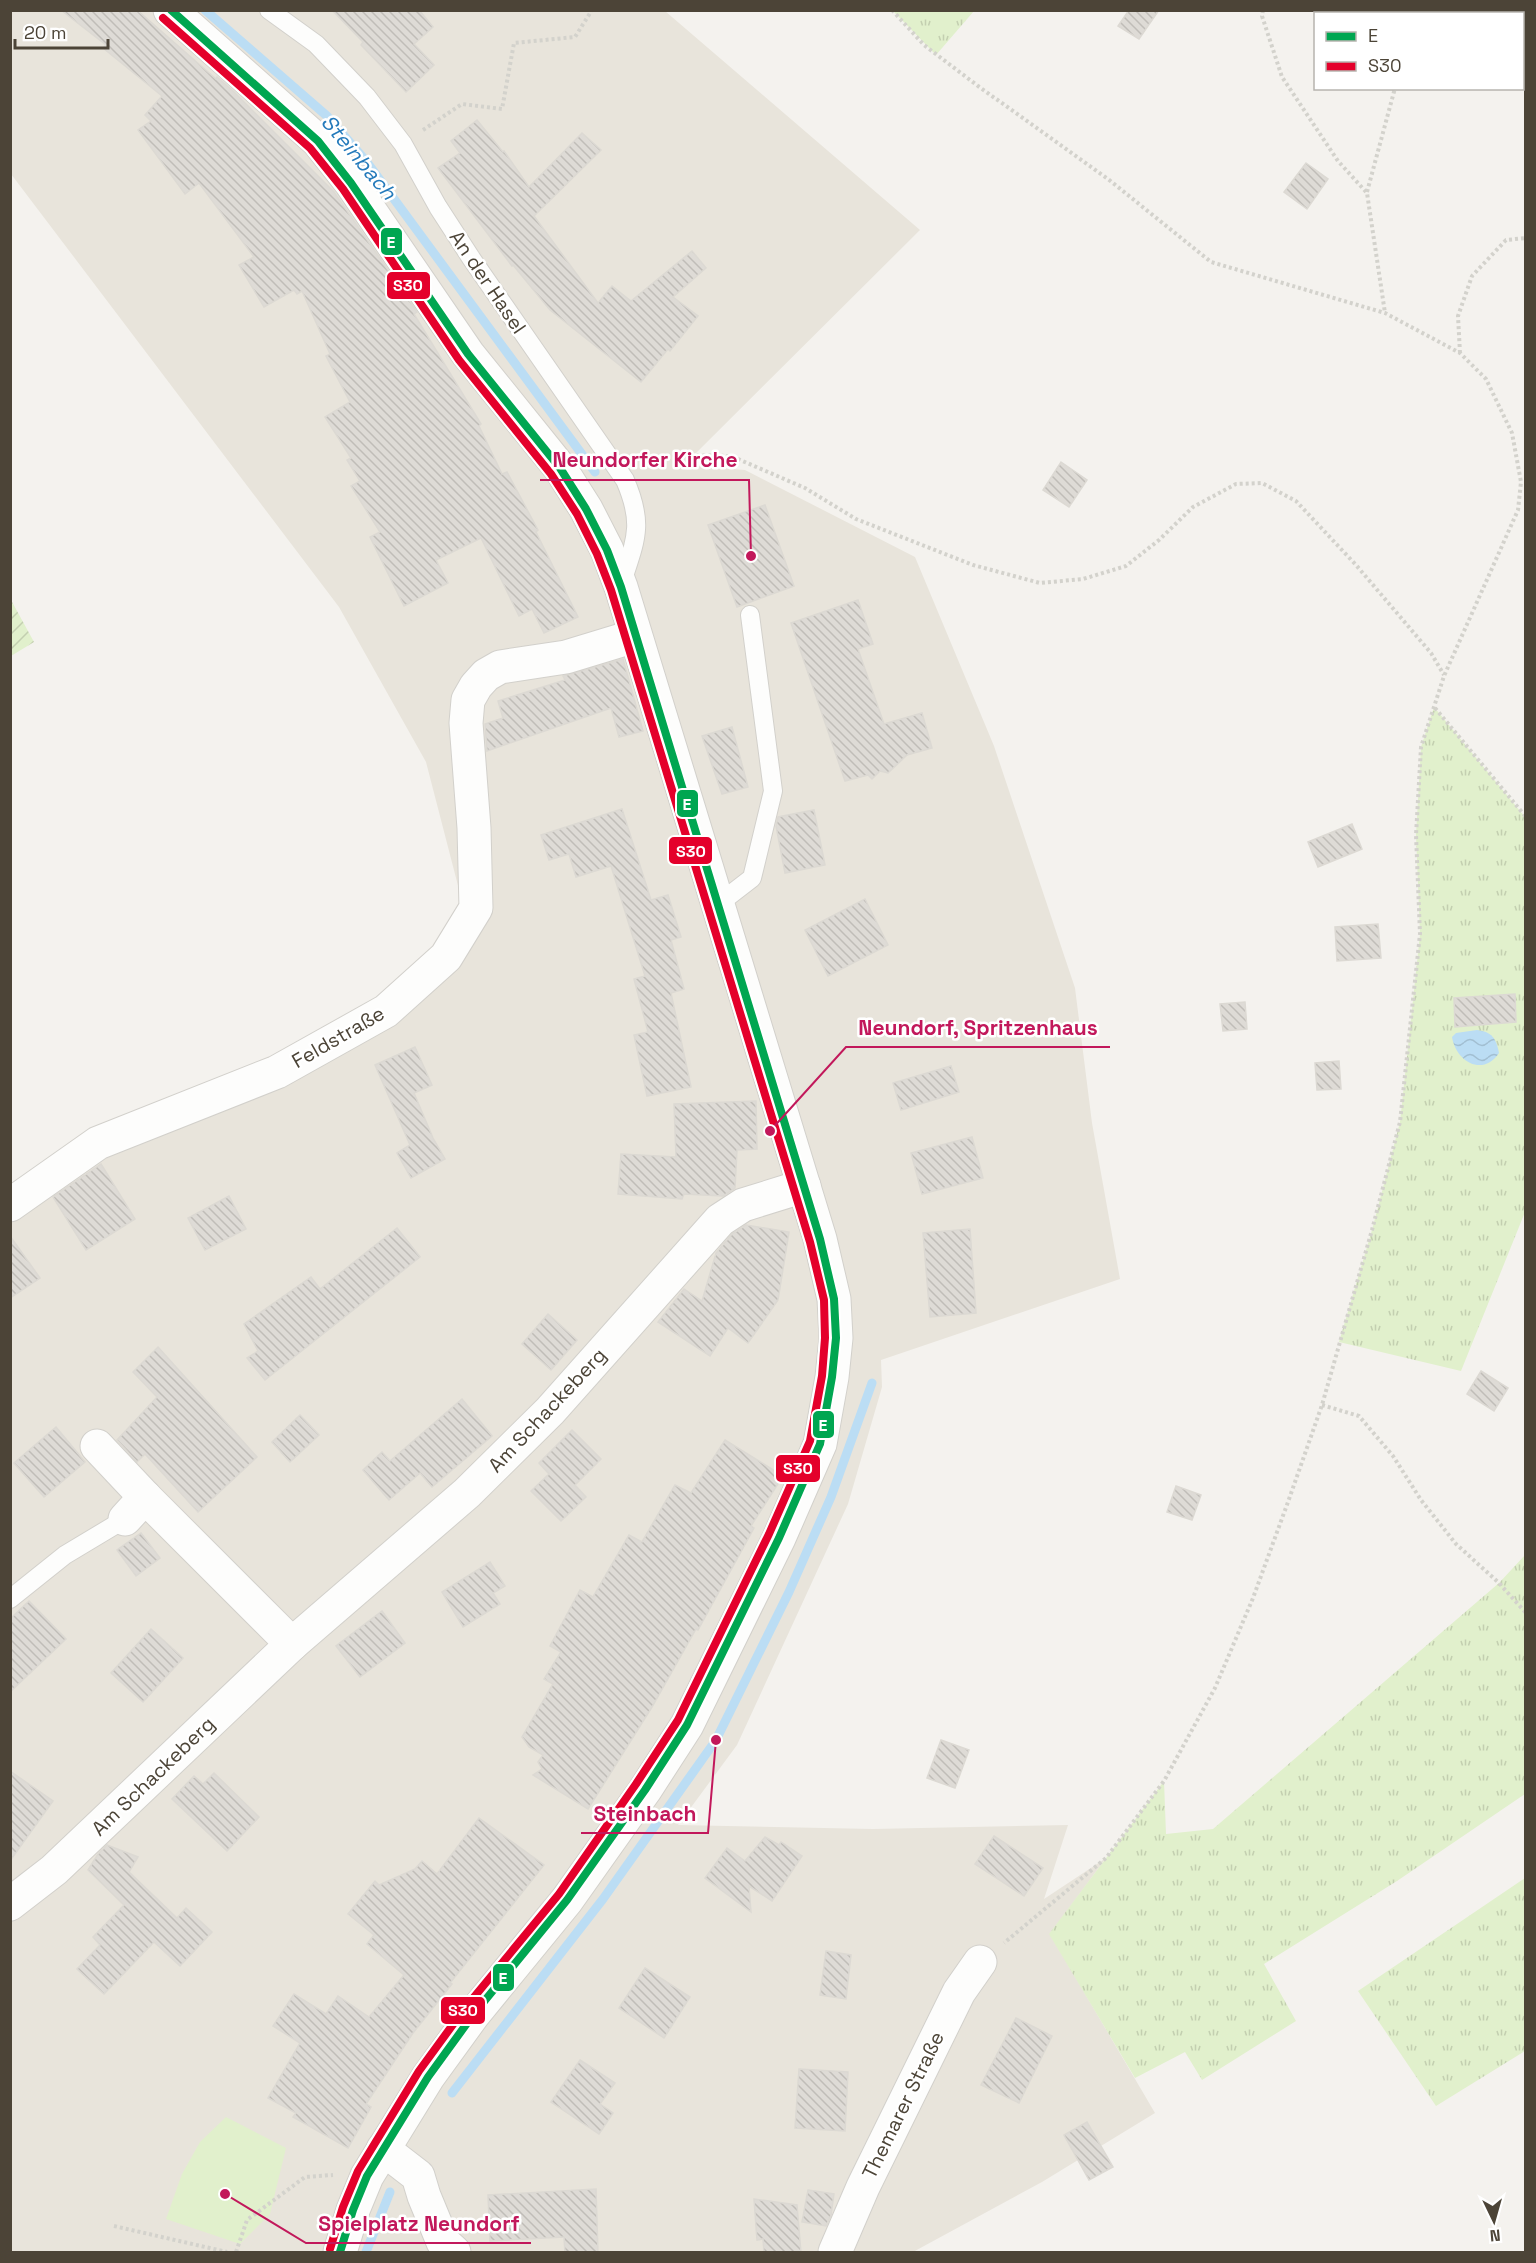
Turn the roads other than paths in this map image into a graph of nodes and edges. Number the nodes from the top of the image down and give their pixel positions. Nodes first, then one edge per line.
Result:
1 (170, 10) edge
2 (269, 10) edge
3 (621, 586) junction
4 (750, 615) dead end
5 (635, 636) junction
6 (717, 905) junction
7 (804, 1186) junction
8 (10, 1205) edge
9 (97, 1446) dead end
10 (135, 1508) junction
11 (10, 1599) edge
12 (292, 1644) junction
13 (10, 1904) edge
14 (980, 1962) road end
15 (383, 2150) junction
16 (340, 2253) edge
17 (454, 2253) edge
18 (835, 2253) edge

1 - 3 street
2 - 3 lane, An der Hasel
3 - 5 street
4 - 6 lane
5 - 6 street
5 - 8 street, Feldstraße
6 - 7 street
7 - 12 street, Am Schackeberg
7 - 15 street
9 - 10 street
10 - 11 lane
10 - 12 street
12 - 13 street, Am Schackeberg
14 - 18 street, Themarer Straße
15 - 16 street
15 - 17 street

